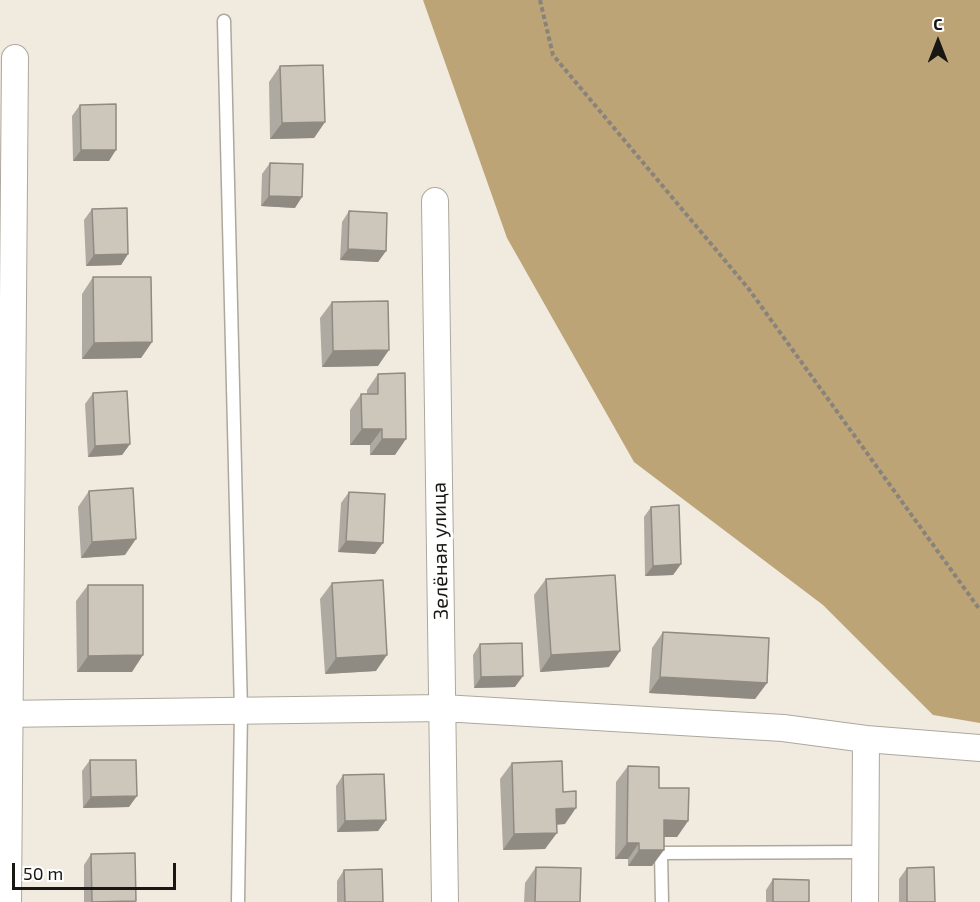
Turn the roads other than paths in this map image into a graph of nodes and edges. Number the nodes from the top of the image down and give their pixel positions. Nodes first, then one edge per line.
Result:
1 (224, 21) dead end
2 (15, 58) dead end
3 (435, 201) dead end
4 (442, 708) junction
5 (241, 711) junction
6 (5, 714) edge
7 (866, 739) junction
8 (980, 748) edge
9 (865, 852) junction
10 (8, 902) edge
11 (238, 902) edge
12 (445, 902) edge
13 (662, 902) edge
14 (865, 902) edge

1 - 5 lane
2 - 6 street
3 - 4 street, Зелёная улица
4 - 5 street
4 - 7 street
4 - 12 street, Зелёная улица
5 - 6 street
5 - 11 lane
6 - 10 street
7 - 8 street
7 - 9 street
9 - 13 lane
9 - 14 street

